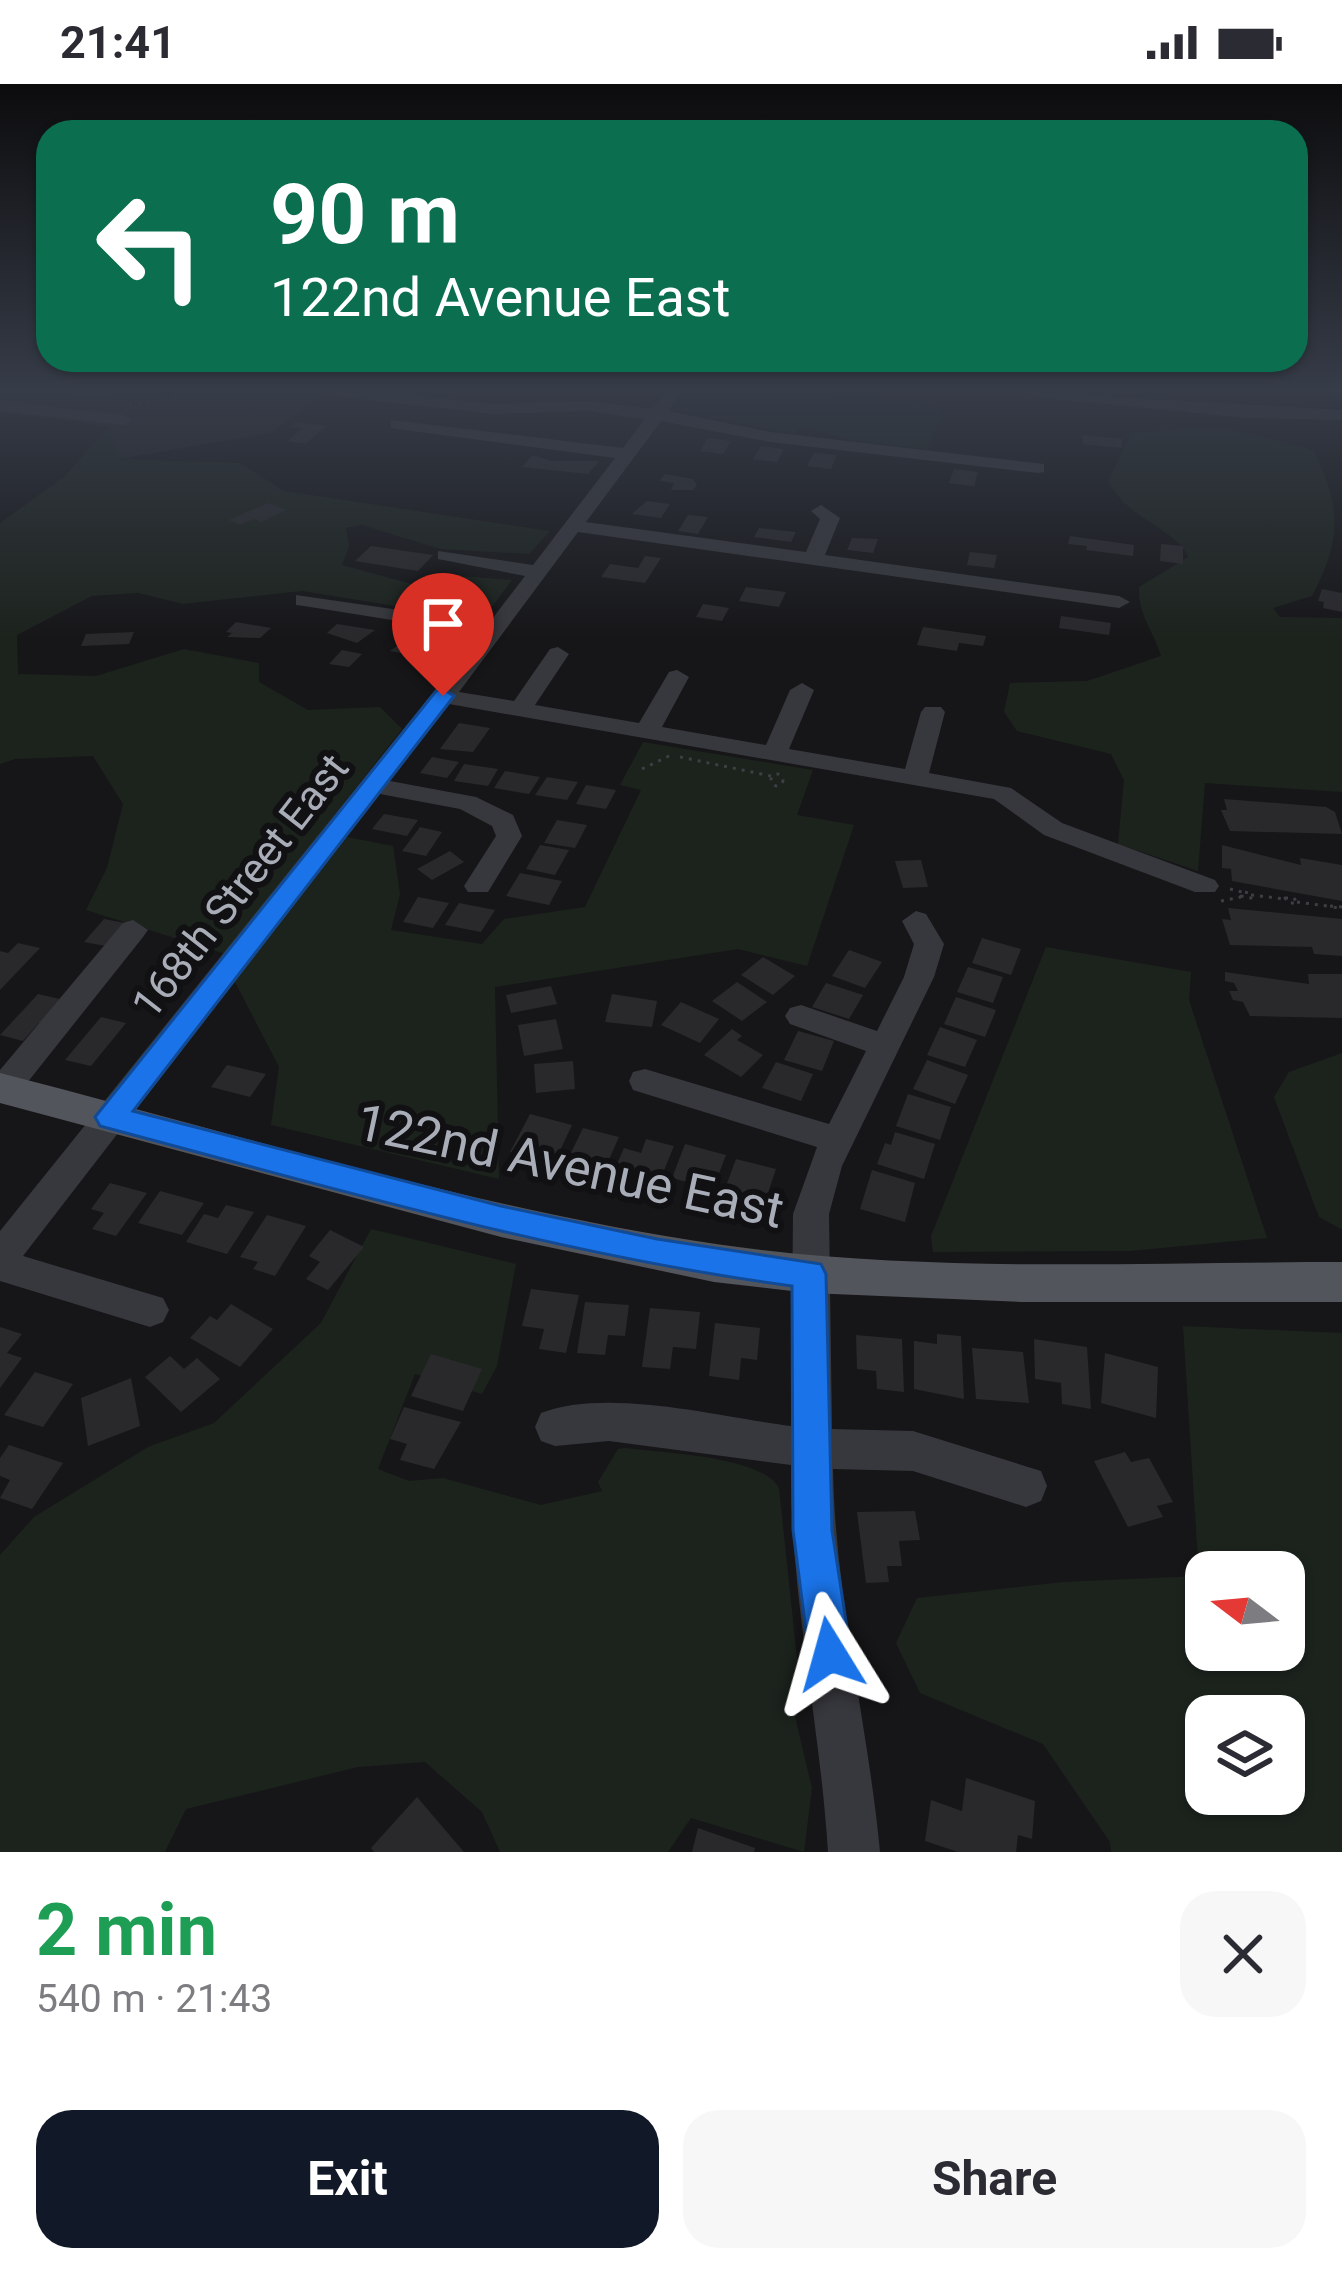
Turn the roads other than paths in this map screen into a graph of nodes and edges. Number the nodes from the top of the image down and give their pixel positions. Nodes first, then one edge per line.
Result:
1 (613, 475) edge
2 (821, 511) dead end
3 (574, 526) junction
4 (445, 555) dead end
5 (812, 561) junction
6 (539, 572) junction
7 (304, 600) dead end
8 (1120, 602) dead end
9 (495, 629) junction
10 (558, 654) dead end
11 (677, 677) dead end
12 (802, 690) dead end
13 (443, 696) junction
14 (520, 709) junction
15 (933, 712) dead end
16 (647, 731) junction
17 (773, 765) junction
18 (915, 778) junction
19 (373, 785) junction
20 (478, 886) dead end
21 (1214, 893) road end
22 (916, 921) dead end
23 (133, 930) dead end
24 (801, 1016) dead end
25 (884, 1046) junction
26 (645, 1081) dead end
27 (2, 1089) edge
28 (111, 1117) junction
29 (837, 1141) junction
30 (0, 1262) edge
31 (809, 1274) junction
32 (1342, 1282) edge
33 (150, 1310) dead end
34 (555, 1427) dead end
35 (810, 1448) junction
36 (1026, 1486) dead end
37 (854, 1852) edge

1 - 3 street, 168th Street East
2 - 5 street
3 - 5 street
3 - 6 street, 168th Street East
4 - 6 street
5 - 8 street
6 - 9 street, 168th Street East
7 - 9 street
9 - 13 street, 168th Street East
10 - 14 street
11 - 16 street
12 - 17 street
13 - 14 street
13 - 19 street, 168th Street East
14 - 16 street
15 - 18 street
16 - 17 street
17 - 18 street
18 - 21 street
19 - 20 street
19 - 28 street, 168th Street East
22 - 25 street
23 - 27 street
24 - 25 street
25 - 29 street
26 - 29 street
27 - 28 main road, 122nd Avenue East
28 - 30 street, 168th Street East
28 - 31 main road, 122nd Avenue East
29 - 31 street
30 - 33 street
31 - 32 main road, 122nd Avenue East
31 - 35 street
34 - 35 street
35 - 36 street
35 - 37 street

